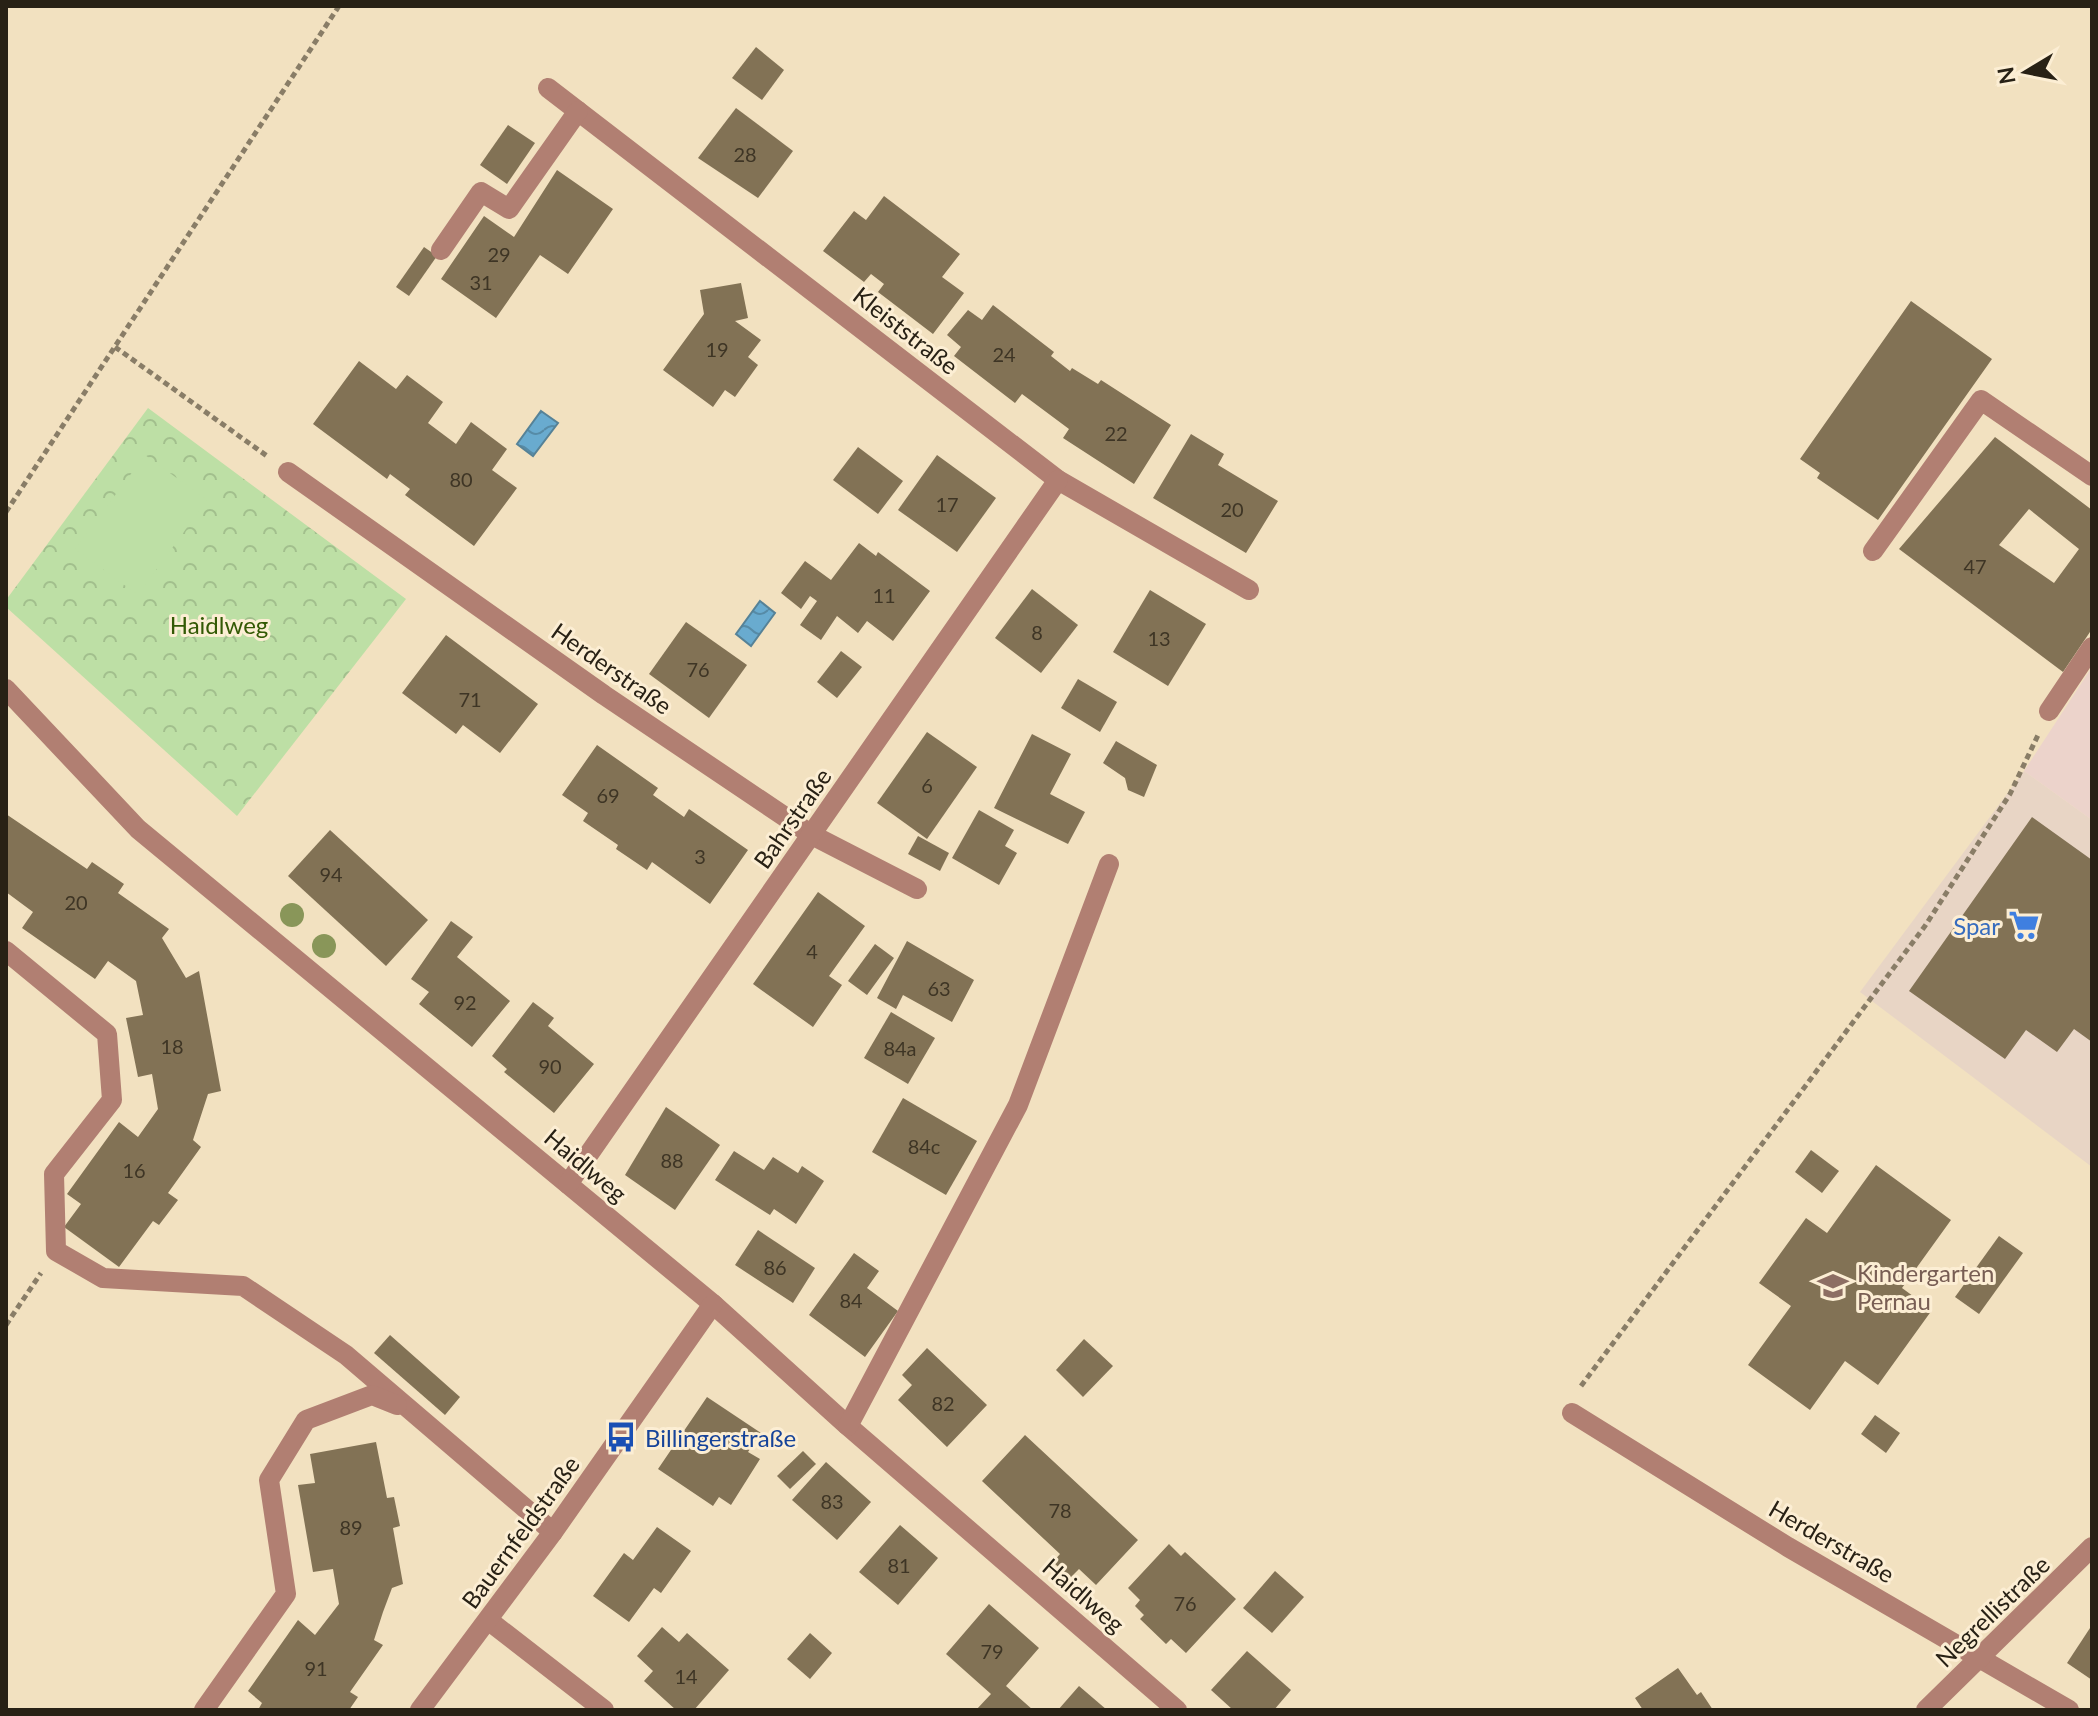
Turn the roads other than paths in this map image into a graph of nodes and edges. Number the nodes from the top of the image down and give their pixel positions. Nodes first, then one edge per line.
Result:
1 (548, 88) dead end
2 (578, 111) junction
3 (441, 250) dead end
4 (288, 472) road end
5 (2092, 476) edge
6 (1058, 480) junction
7 (1873, 551) dead end
8 (1249, 590) dead end
9 (2092, 647) edge
10 (6, 689) edge
11 (2049, 711) road end
12 (812, 835) junction
13 (1109, 864) dead end
14 (917, 889) dead end
15 (6, 951) edge
16 (568, 1184) junction
17 (713, 1304) junction
18 (411, 1411) junction
19 (1572, 1413) road end
20 (848, 1426) junction
21 (553, 1532) junction
22 (2092, 1547) edge
23 (488, 1620) junction
24 (1982, 1657) junction
25 (204, 1710) edge
26 (420, 1710) edge
27 (604, 1710) edge
28 (1177, 1710) edge
29 (1926, 1710) edge
30 (2069, 1710) edge

1 - 2 street, Kleiststraße
2 - 3 street
2 - 6 street, Kleiststraße
4 - 12 street, Herderstraße
5 - 7 street
6 - 8 street, Kleiststraße
6 - 12 street, Bahrstraße
9 - 11 street
10 - 16 street, Haidlweg
12 - 14 street, Herderstraße
12 - 16 street, Bahrstraße
13 - 20 street
15 - 18 street
16 - 17 street, Haidlweg
17 - 20 street, Haidlweg
17 - 21 street, Bauernfeldstraße
18 - 21 street
18 - 25 street
19 - 24 street, Herderstraße
20 - 28 street, Haidlweg
21 - 23 street, Bauernfeldstraße
22 - 24 street, Negrellistraße
23 - 26 street, Bauernfeldstraße
23 - 27 street
24 - 29 street, Negrellistraße
24 - 30 street, Herderstraße

